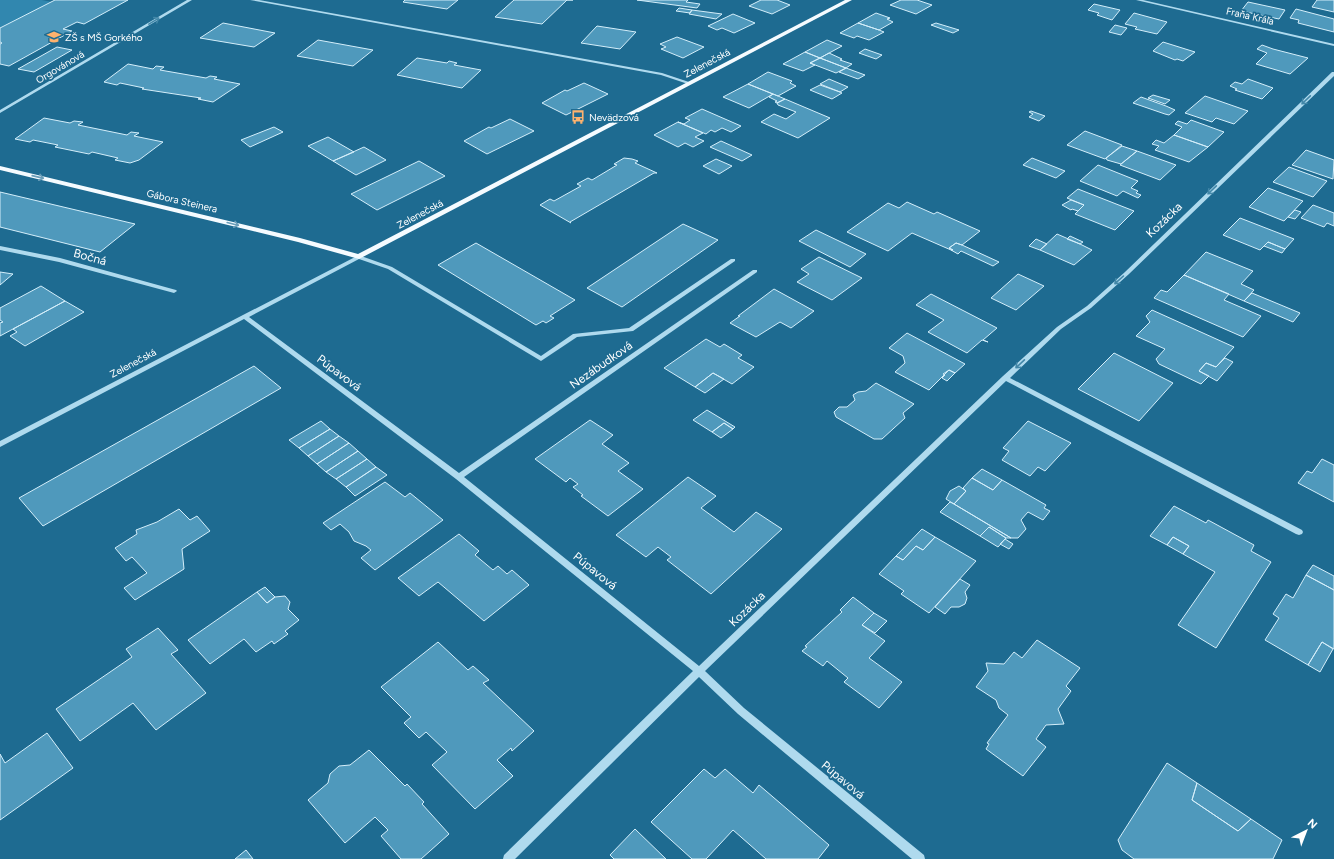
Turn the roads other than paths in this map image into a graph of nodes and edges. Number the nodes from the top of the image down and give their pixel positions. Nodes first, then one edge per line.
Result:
1 (190, 0) edge
2 (252, 0) edge
3 (848, 0) edge
4 (1138, 0) edge
5 (1334, 45) edge
6 (1334, 73) edge
7 (690, 83) junction
8 (0, 112) edge
9 (0, 168) edge
10 (0, 248) edge
11 (359, 257) junction
12 (732, 260) dead end
13 (755, 271) dead end
14 (174, 291) dead end
15 (244, 316) junction
16 (1005, 378) junction
17 (0, 444) edge
18 (459, 477) junction
19 (1299, 532) dead end
20 (699, 671) junction
21 (508, 859) edge
22 (920, 859) edge

8 -> 1 street, Orgovánová
2 - 7 street
3 - 7 main road, Zelenečská
4 - 5 street, Fraňa Kráľa
6 -> 16 street, Kozácka
7 - 11 main road, Zelenečská
9 -> 11 main road, Gábora Steinera
10 - 14 street, Bočná
11 - 12 street
11 - 15 street, Zelenečská
13 - 18 street, Nezábudková
15 - 17 street, Zelenečská
15 - 18 street, Púpavová
16 - 19 street
16 - 20 street, Kozácka
18 - 20 street, Púpavová
20 - 21 street, Kozácka
20 - 22 street, Púpavová

